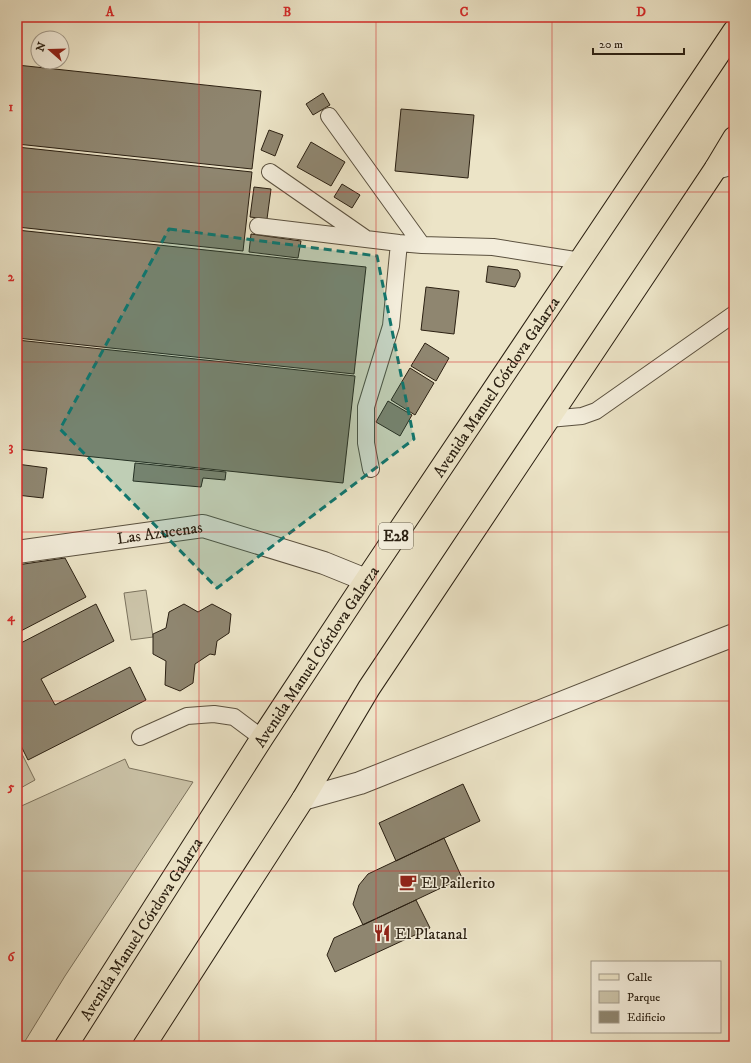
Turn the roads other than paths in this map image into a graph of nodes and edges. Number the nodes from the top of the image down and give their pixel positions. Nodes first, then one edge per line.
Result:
1 (734, 31) edge
2 (328, 116) dead end
3 (734, 138) edge
4 (725, 166) edge
5 (270, 172) dead end
6 (258, 226) dead end
7 (366, 239) junction
8 (399, 243) junction
9 (422, 245) junction
10 (581, 261) junction
11 (734, 314) edge
12 (549, 419) junction
13 (370, 469) dead end
14 (17, 552) edge
15 (366, 580) junction
16 (734, 635) edge
17 (140, 737) dead end
18 (262, 738) junction
19 (303, 799) junction
20 (66, 1046) edge
21 (144, 1046) edge

1 - 10 main road, Avenida Manuel Córdova Galarza / E28
2 - 9 lane
3 - 4 main road
4 - 12 main road
5 - 7 lane
6 - 7 lane
7 - 8 lane
8 - 9 lane
8 - 13 lane
9 - 10 lane
10 - 15 main road, Avenida Manuel Córdova Galarza / E28
11 - 12 lane
12 - 19 main road
14 - 15 street, Las Azucenas
15 - 18 main road, Avenida Manuel Córdova Galarza / E28
16 - 19 street
17 - 18 lane
18 - 20 main road, Avenida Manuel Córdova Galarza / E28
19 - 21 main road

